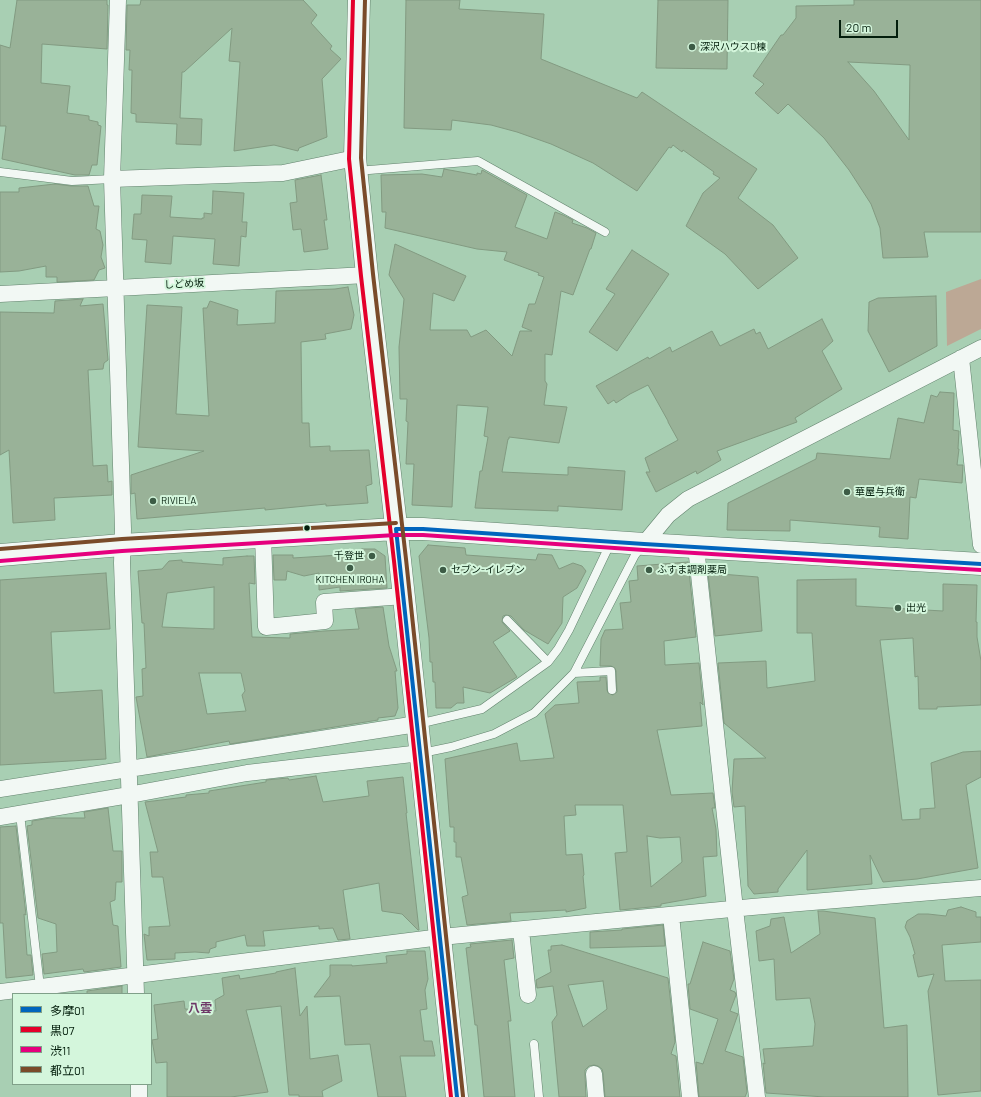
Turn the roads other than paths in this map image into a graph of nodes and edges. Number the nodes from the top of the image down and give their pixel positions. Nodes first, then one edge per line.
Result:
1 (118, 0) edge
2 (359, 0) edge
3 (356, 165) junction
4 (0, 172) edge
5 (112, 179) junction
6 (605, 232) dead end
7 (367, 275) junction
8 (116, 288) junction
9 (0, 294) edge
10 (981, 348) edge
11 (961, 358) junction
12 (396, 528) junction
13 (264, 536) junction
14 (611, 542) junction
15 (644, 544) junction
16 (122, 545) junction
17 (981, 545) edge
18 (696, 547) junction
19 (0, 555) edge
20 (981, 564) edge
21 (404, 596) junction
22 (507, 620) dead end
23 (548, 662) junction
24 (574, 673) junction
25 (612, 690) dead end
26 (417, 724) junction
27 (420, 753) junction
28 (129, 769) junction
29 (0, 789) edge
30 (129, 795) junction
31 (20, 814) junction
32 (0, 817) edge
33 (981, 888) edge
34 (735, 909) junction
35 (671, 915) junction
36 (521, 930) junction
37 (440, 937) junction
38 (136, 975) junction
39 (40, 987) junction
40 (0, 992) edge
41 (136, 993) edge
42 (528, 995) dead end
43 (534, 1044) dead end
44 (594, 1074) dead end
45 (139, 1085) edge
46 (139, 1097) edge
47 (457, 1097) edge
48 (539, 1097) edge
49 (596, 1097) edge
50 (690, 1097) edge
51 (757, 1097) edge

1 - 5 street
2 - 3 street
3 - 5 street
3 - 6 lane
3 - 7 street
4 - 5 lane
5 - 8 street
7 - 8 street, しどめ坂
7 - 12 street
8 - 9 street, しどめ坂
8 - 16 street
10 - 11 street
11 - 15 street
11 - 17 street
12 - 13 street
12 - 14 street
12 - 21 street
13 - 16 street
13 - 21 street
14 - 15 street
14 - 23 lane
15 - 18 street
15 - 24 lane
16 - 19 street
16 - 28 street
18 - 20 street
18 - 34 street
21 - 26 street
22 - 23 lane
23 - 26 lane
24 - 25 lane
24 - 27 lane
26 - 27 street
26 - 28 street
27 - 30 street
27 - 37 street
28 - 29 street
28 - 30 street
30 - 31 street
30 - 38 street
31 - 32 street
31 - 39 lane
33 - 34 street
34 - 35 street
34 - 51 street
35 - 36 street
35 - 50 street
36 - 37 street
36 - 42 street
37 - 38 street
37 - 47 street
38 - 39 street
38 - 41 street
39 - 40 street
43 - 48 lane
44 - 49 street
45 - 46 street

